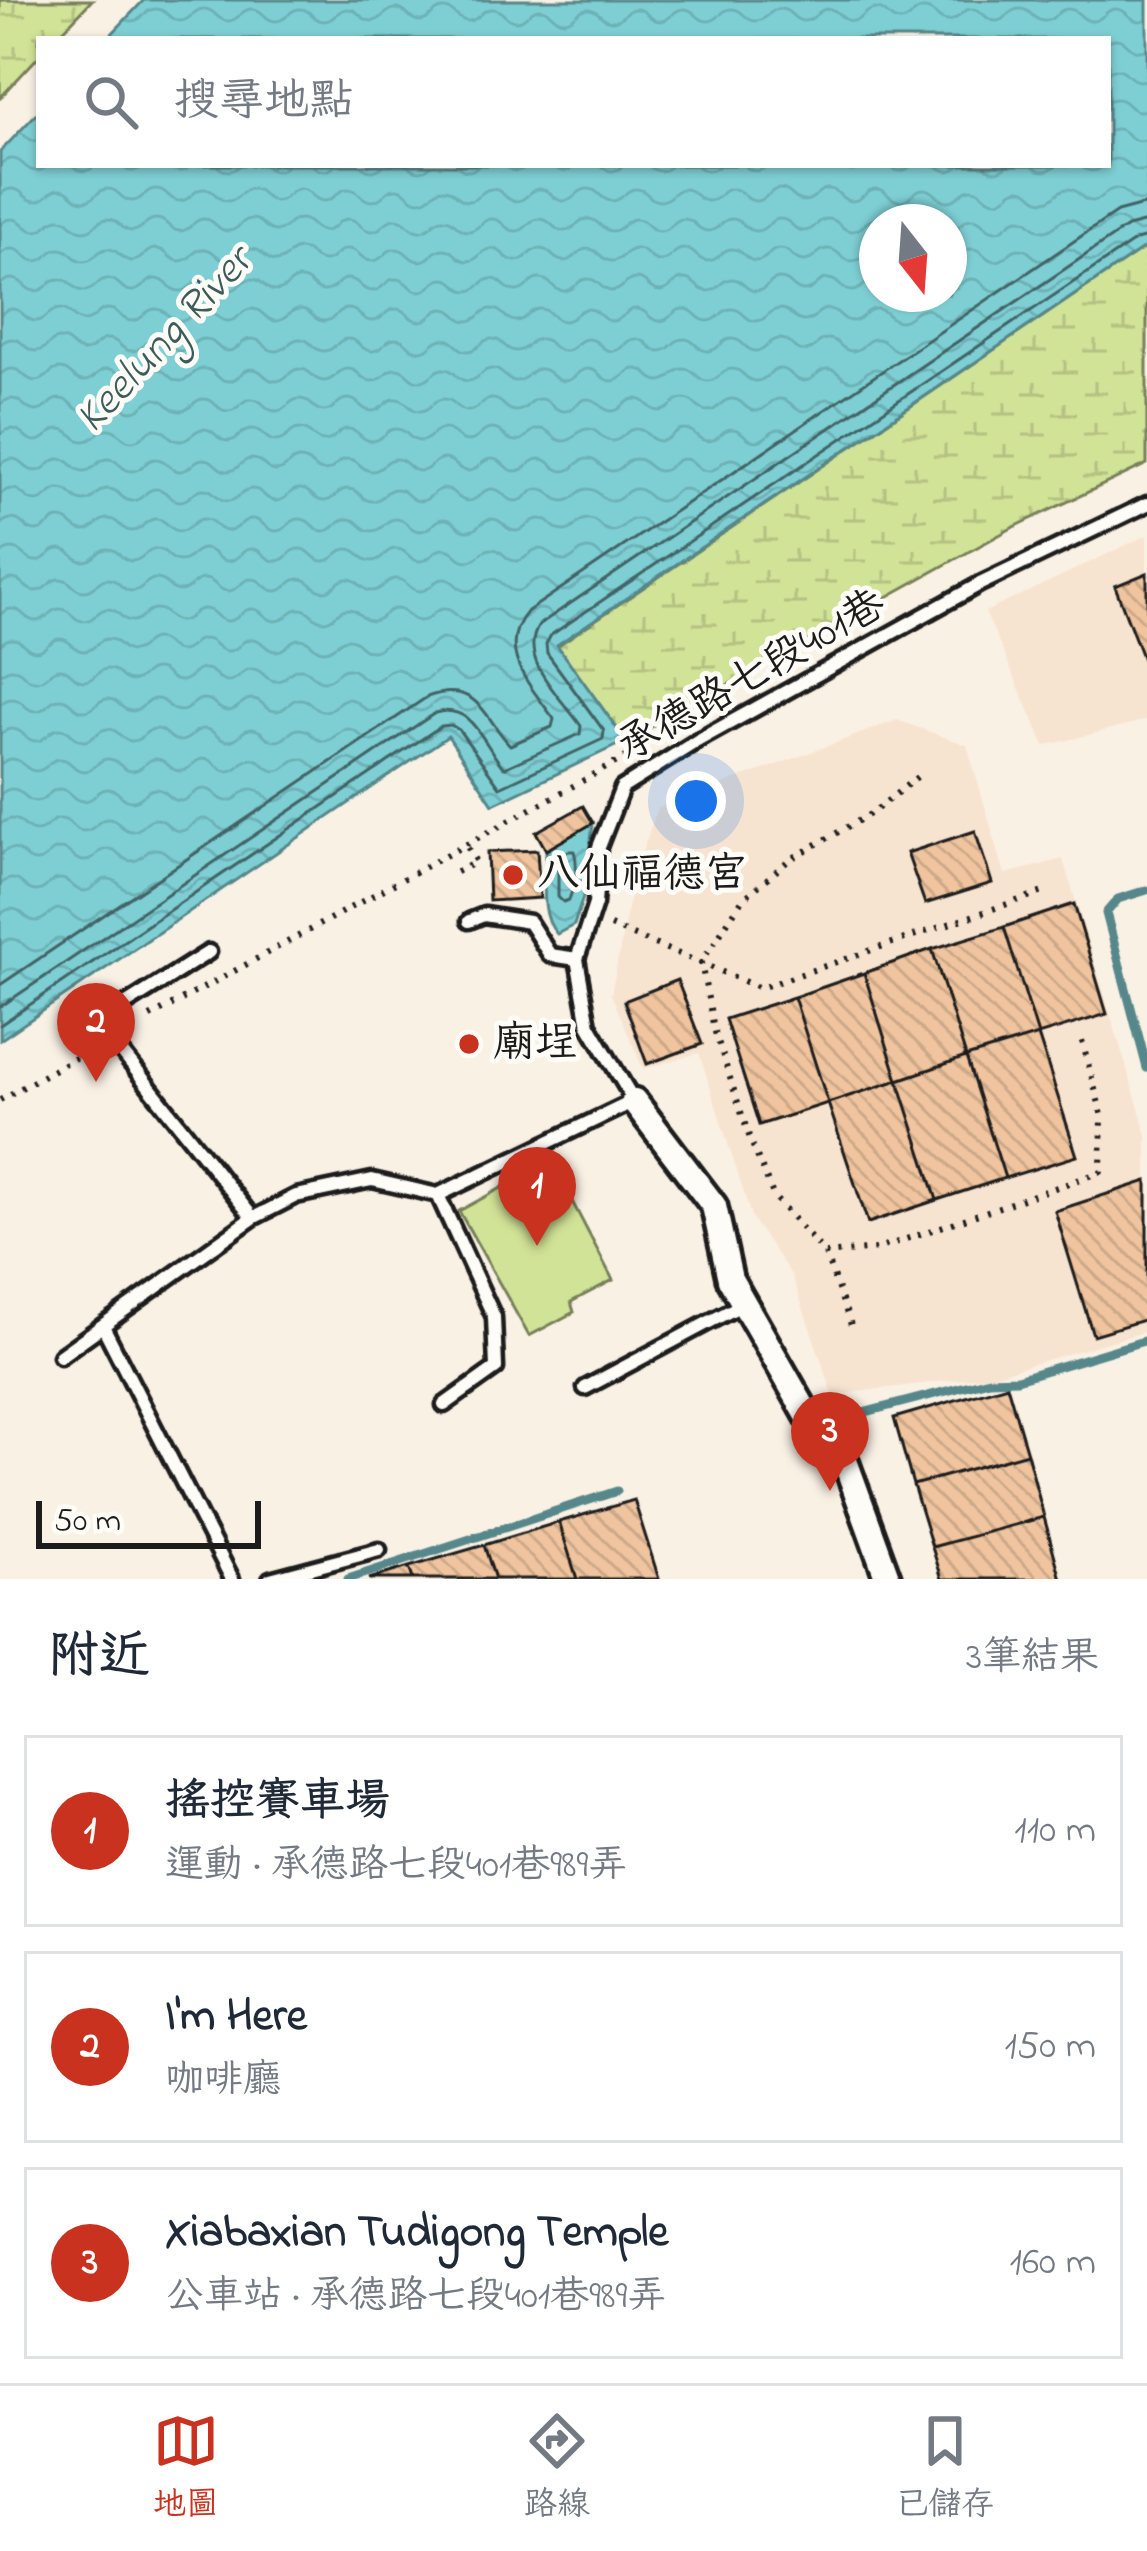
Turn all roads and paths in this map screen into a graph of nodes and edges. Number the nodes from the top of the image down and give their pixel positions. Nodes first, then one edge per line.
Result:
1 (1147, 504) edge
2 (631, 755) dead end
3 (917, 777) dead end
4 (466, 845) junction
5 (456, 872) dead end
6 (1043, 892) dead end
7 (590, 917) junction
8 (469, 921) dead end
9 (209, 952) dead end
10 (577, 959) junction
11 (701, 963) junction
12 (109, 1039) junction
13 (1082, 1041) dead end
14 (0, 1100) edge
15 (634, 1101) junction
16 (438, 1195) junction
17 (253, 1218) junction
18 (825, 1254) junction
19 (744, 1304) junction
20 (851, 1325) dead end
21 (104, 1326) junction
22 (60, 1355) dead end
23 (585, 1388) dead end
24 (444, 1405) dead end
25 (379, 1550) dead end
26 (232, 1579) edge
27 (270, 1579) edge
28 (888, 1579) edge

1 - 7 lane, 承德路七段401巷
2 - 4 path
3 - 11 path
4 - 5 path
4 - 12 path
6 - 11 path
7 - 10 lane, 承德路七段401巷
7 - 11 path
8 - 10 lane
9 - 12 lane
10 - 15 lane, 承德路七段401巷
11 - 18 path
12 - 14 path
12 - 17 lane
13 - 18 path
15 - 16 lane
15 - 19 street
16 - 17 lane
16 - 24 lane
17 - 21 lane
18 - 20 path
19 - 23 lane
19 - 28 street
21 - 22 lane
21 - 26 lane
25 - 27 lane

